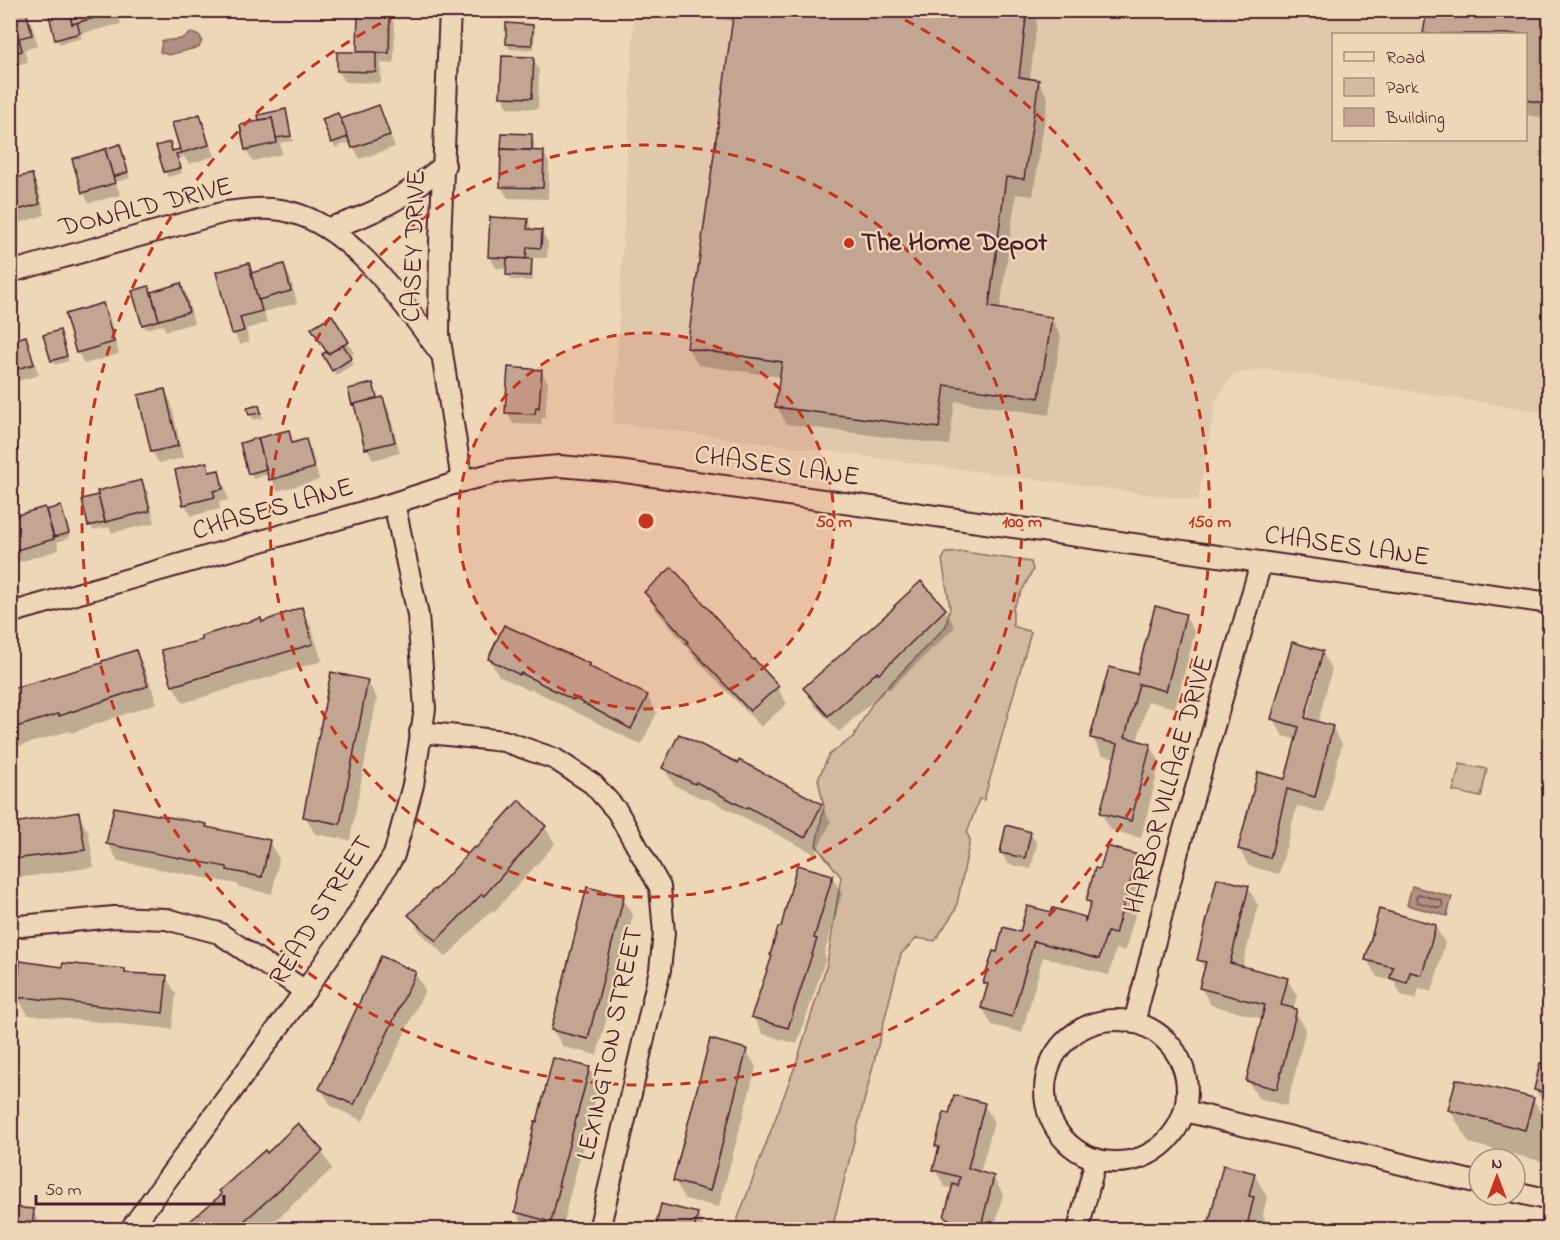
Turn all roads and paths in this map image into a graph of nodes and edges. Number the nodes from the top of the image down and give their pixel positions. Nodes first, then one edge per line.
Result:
1 (450, 10) edge
2 (445, 165) junction
3 (328, 228) junction
4 (10, 272) edge
5 (442, 355) junction
6 (462, 481) junction
7 (394, 503) junction
8 (1261, 563) junction
9 (1550, 603) edge
10 (10, 613) edge
11 (420, 732) junction
12 (10, 927) edge
13 (305, 991) junction
14 (1134, 1023) junction
15 (1185, 1111) junction
16 (1096, 1159) junction
17 (1467, 1180) edge
18 (1527, 1195) edge
19 (1550, 1200) edge
20 (130, 1230) edge
21 (599, 1230) edge
22 (1078, 1230) edge

1 - 2 street, CASEY DRIVE
2 - 3 street
2 - 5 street, CASEY DRIVE
3 - 4 street, DONALD DRIVE
3 - 5 street, DONALD DRIVE
5 - 6 street, CASEY DRIVE
6 - 7 street, CHASES LANE
6 - 8 street, CHASES LANE
7 - 10 street, CHASES LANE
7 - 11 street, READ STREET
8 - 9 street, CHASES LANE
8 - 14 street, HARBOR VILLAGE DRIVE
11 - 13 street, READ STREET
11 - 21 street, LEXINGTON STREET
12 - 13 street
13 - 20 street, READ STREET
14 - 15 street
14 - 16 street
15 - 16 street
15 - 17 street
16 - 22 street
18 - 19 street

